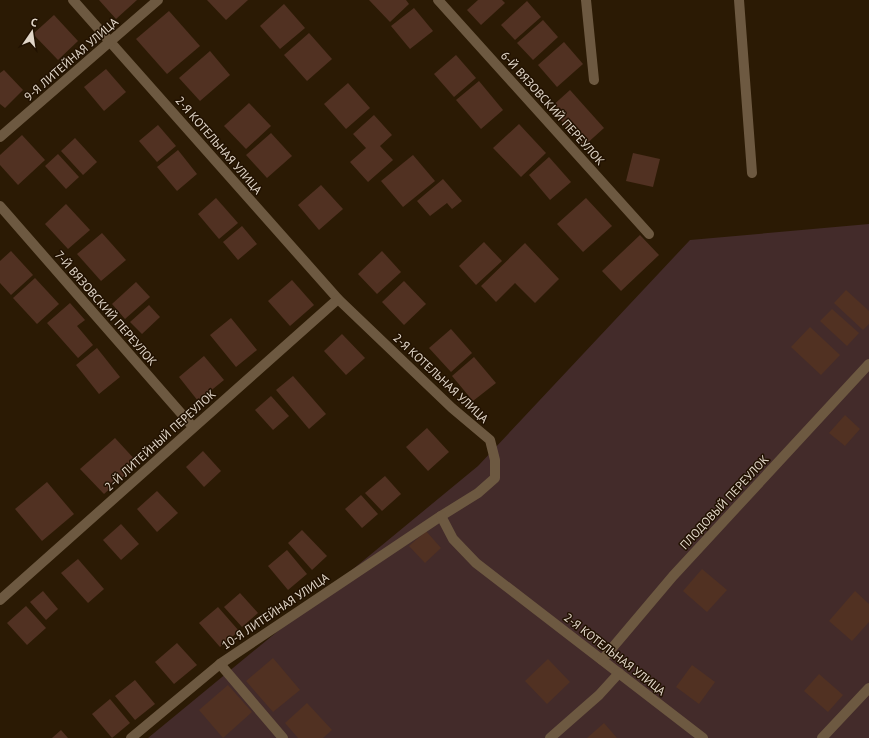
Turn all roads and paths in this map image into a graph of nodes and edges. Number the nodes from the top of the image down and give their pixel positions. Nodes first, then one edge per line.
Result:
1 (73, 0) edge
2 (158, 0) edge
3 (438, 0) edge
4 (586, 0) edge
5 (739, 0) edge
6 (111, 42) junction
7 (594, 80) dead end
8 (0, 137) edge
9 (752, 173) dead end
10 (0, 206) edge
11 (649, 234) dead end
12 (338, 299) junction
13 (869, 364) edge
14 (193, 427) junction
15 (441, 516) junction
16 (0, 600) edge
17 (602, 660) junction
18 (220, 664) junction
19 (619, 673) junction
20 (869, 688) edge
21 (131, 738) edge
22 (283, 738) edge
23 (550, 738) edge
24 (703, 738) edge
25 (822, 738) edge

1 - 6 street, 2-Я КОТЕЛЬНАЯ УЛИЦА
2 - 6 street, 9-Я ЛИТЕЙНАЯ УЛИЦА
3 - 11 street, 6-Й ВЯЗОВСКИЙ ПЕРЕУЛОК
4 - 7 street
5 - 9 street
6 - 8 street, 9-Я ЛИТЕЙНАЯ УЛИЦА
6 - 12 street, 2-Я КОТЕЛЬНАЯ УЛИЦА
10 - 14 street, 7-Й ВЯЗОВСКИЙ ПЕРЕУЛОК
12 - 14 street, 2-Й ЛИТЕЙНЫЙ ПЕРЕУЛОК
12 - 15 street, 2-Я КОТЕЛЬНАЯ УЛИЦА
13 - 17 street, ПЛОДОВЫЙ ПЕРЕУЛОК
14 - 16 street, 2-Й ЛИТЕЙНЫЙ ПЕРЕУЛОК
15 - 17 street, 2-Я КОТЕЛЬНАЯ УЛИЦА
15 - 18 street, 10-Я ЛИТЕЙНАЯ УЛИЦА
17 - 19 street, 2-Я КОТЕЛЬНАЯ УЛИЦА
18 - 21 street, 10-Я ЛИТЕЙНАЯ УЛИЦА
18 - 22 street
19 - 23 street
19 - 24 street, 2-Я КОТЕЛЬНАЯ УЛИЦА
20 - 25 street

